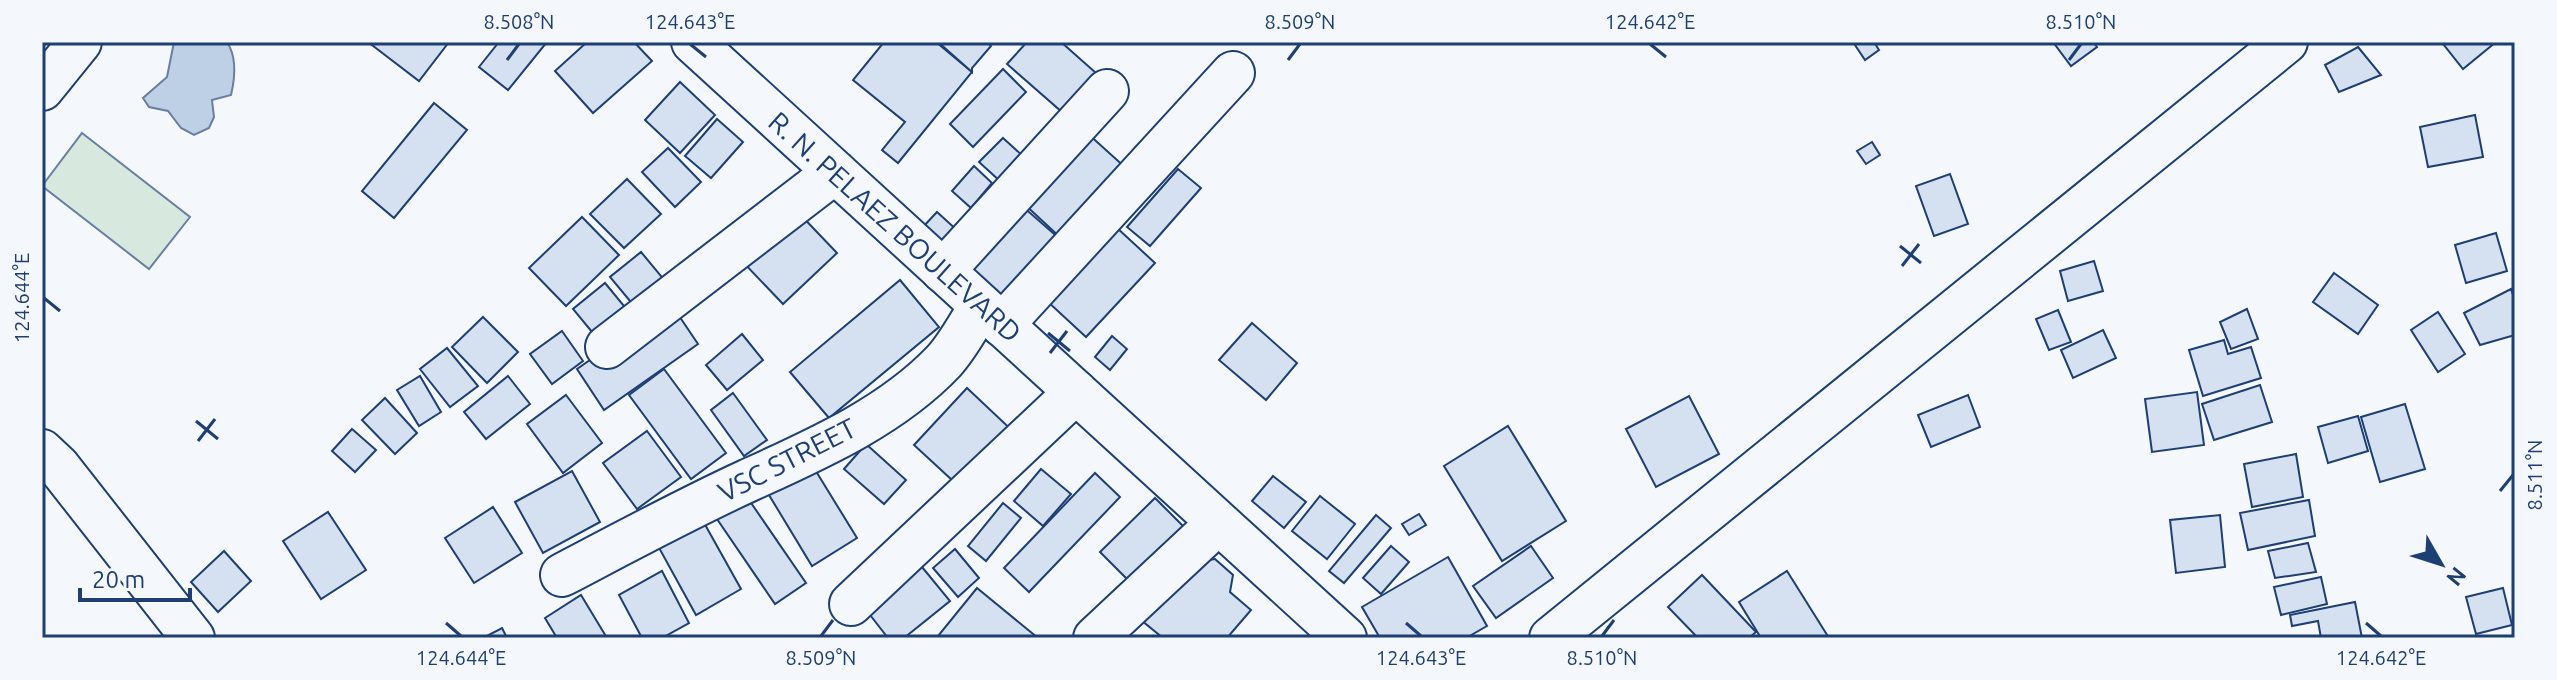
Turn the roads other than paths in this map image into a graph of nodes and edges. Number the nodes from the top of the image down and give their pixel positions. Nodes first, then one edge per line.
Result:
1 (80, 42) edge
2 (693, 42) edge
3 (2286, 42) edge
4 (1233, 73) dead end
5 (42, 89) edge
6 (1107, 91) dead end
7 (835, 172) junction
8 (943, 271) junction
9 (992, 315) junction
10 (607, 347) dead end
11 (1076, 392) junction
12 (42, 451) edge
13 (1218, 523) junction
14 (562, 575) dead end
15 (851, 604) dead end
16 (193, 638) edge
17 (1095, 638) edge
18 (1345, 638) edge
19 (1551, 638) edge

1 - 5 street
2 - 7 street, R. N. PELAEZ BOULEVARD
3 - 19 street
4 - 9 street, VSC STREET
6 - 8 street
7 - 8 street, R. N. PELAEZ BOULEVARD
7 - 10 street
8 - 9 street, R. N. PELAEZ BOULEVARD
9 - 11 street, R. N. PELAEZ BOULEVARD
9 - 14 street, VSC STREET
11 - 13 street, R. N. PELAEZ BOULEVARD
11 - 15 street
12 - 16 street
13 - 17 street
13 - 18 street, R. N. PELAEZ BOULEVARD

